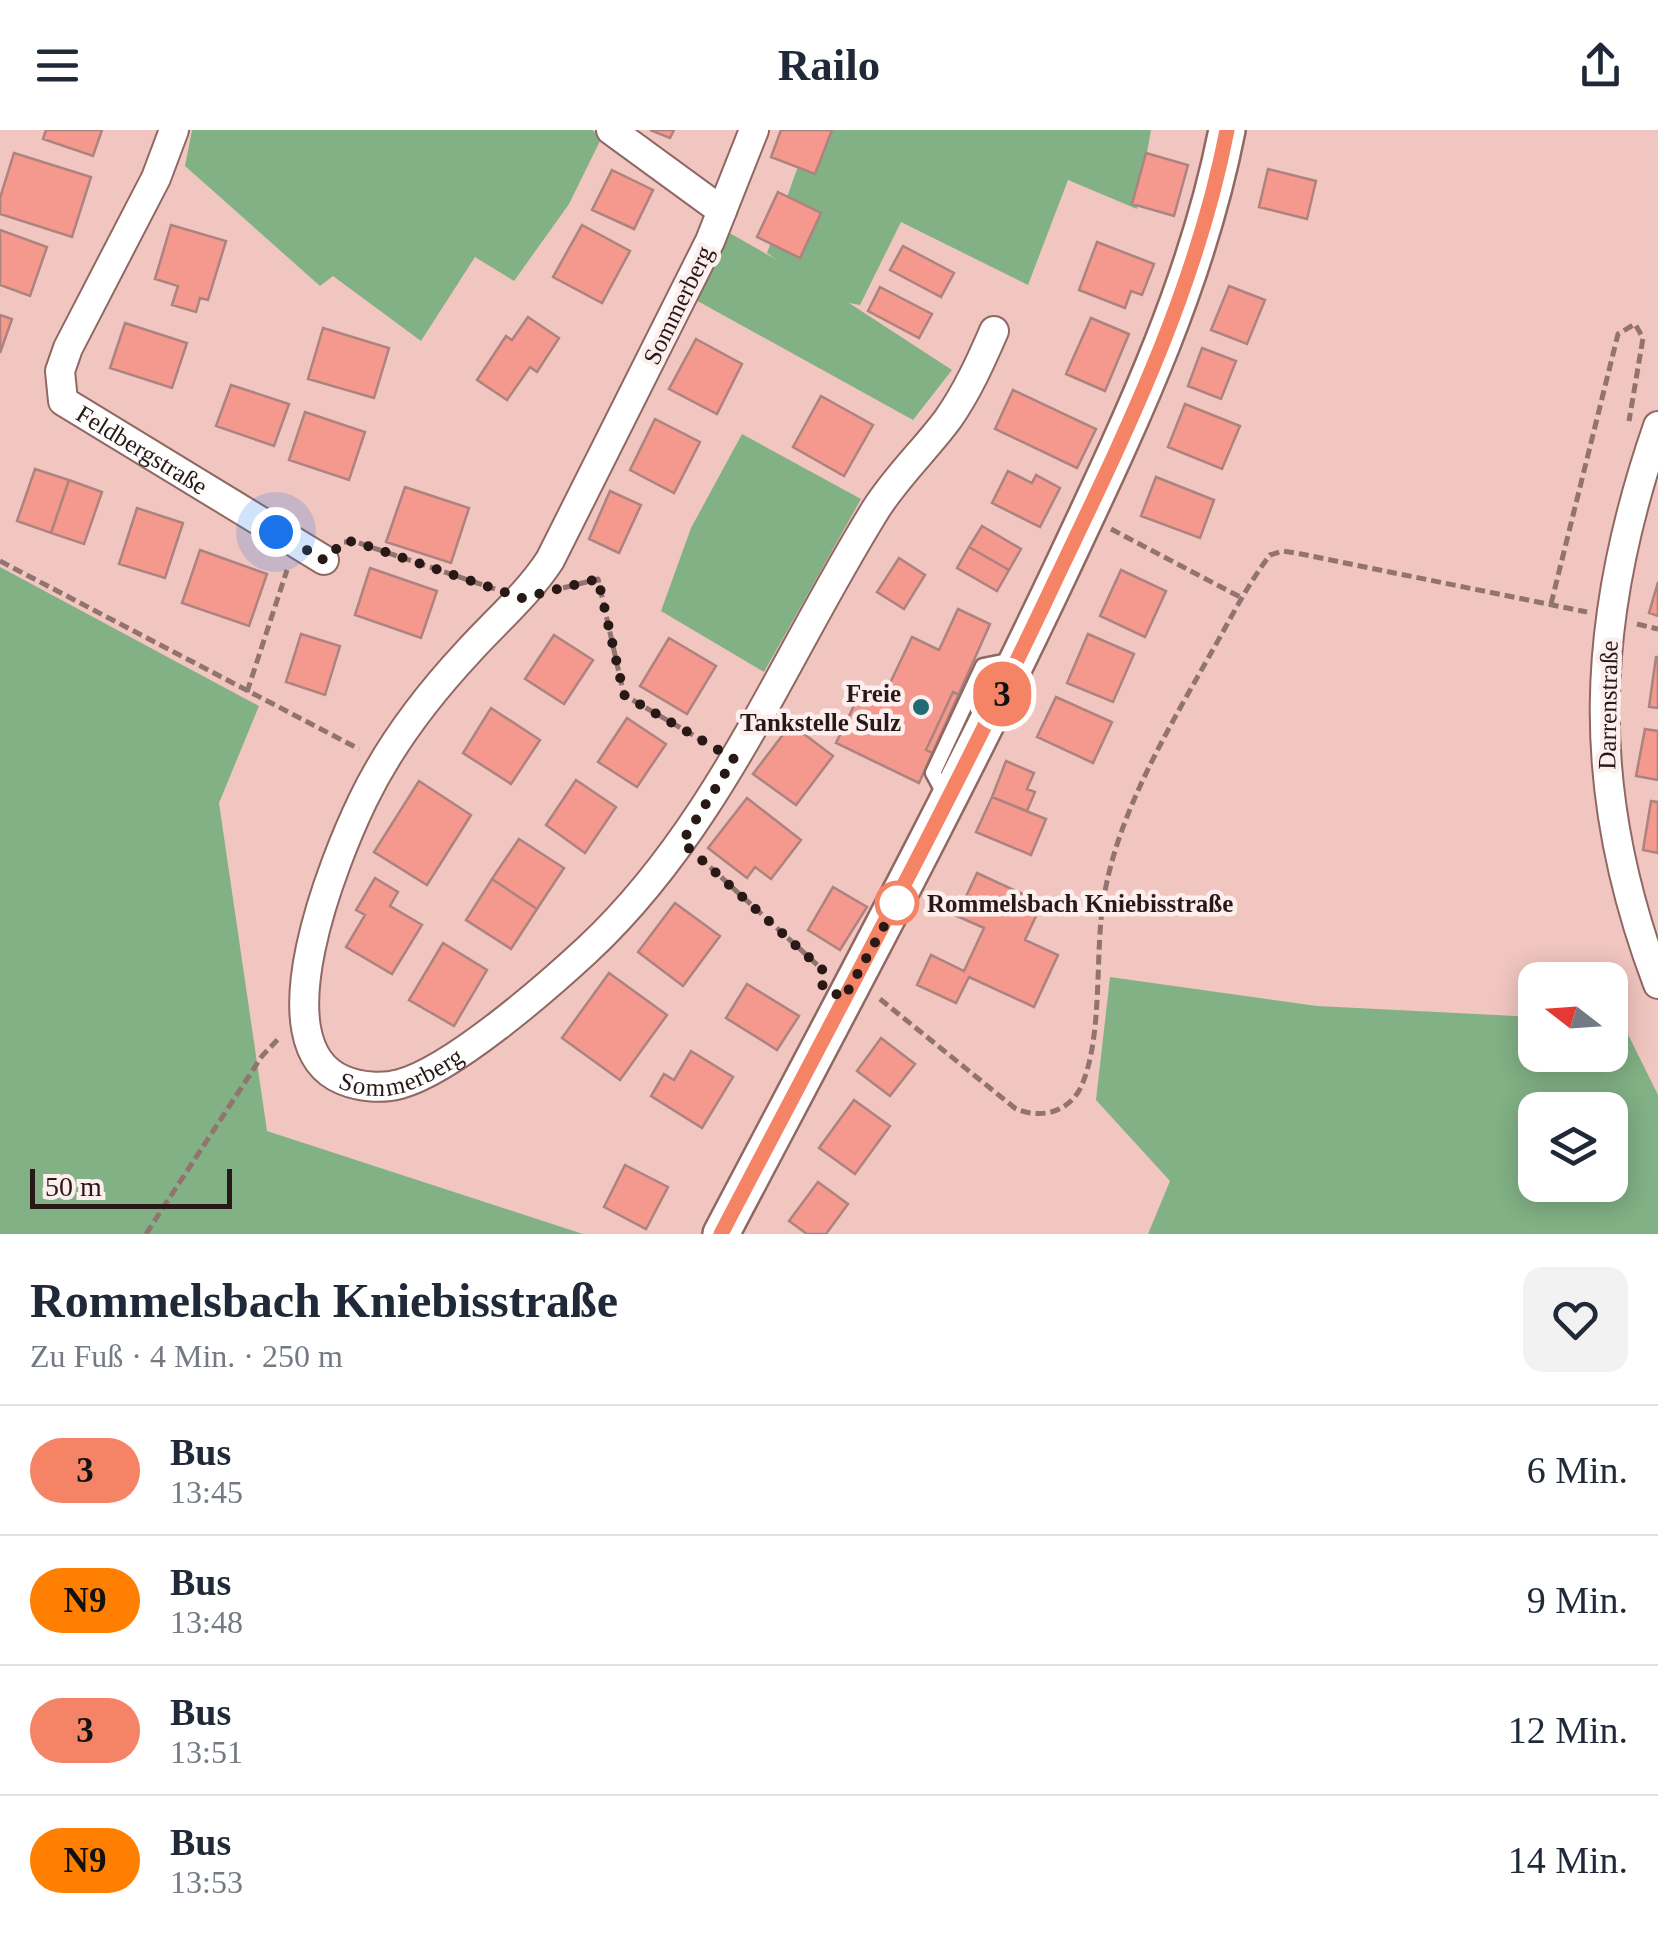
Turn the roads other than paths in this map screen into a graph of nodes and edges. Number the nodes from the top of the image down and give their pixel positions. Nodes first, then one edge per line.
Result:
1 (174, 130) edge
2 (611, 130) edge
3 (754, 130) edge
4 (1227, 130) edge
5 (722, 211) junction
6 (994, 331) dead end
7 (1658, 426) edge
8 (324, 560) road end
9 (1658, 984) edge
10 (721, 1234) edge

1 - 8 street, Feldbergstraße
2 - 5 street
3 - 5 street, Sommerberg
4 - 10 street
5 - 6 street, Sommerberg
7 - 9 street, Darrenstraße

